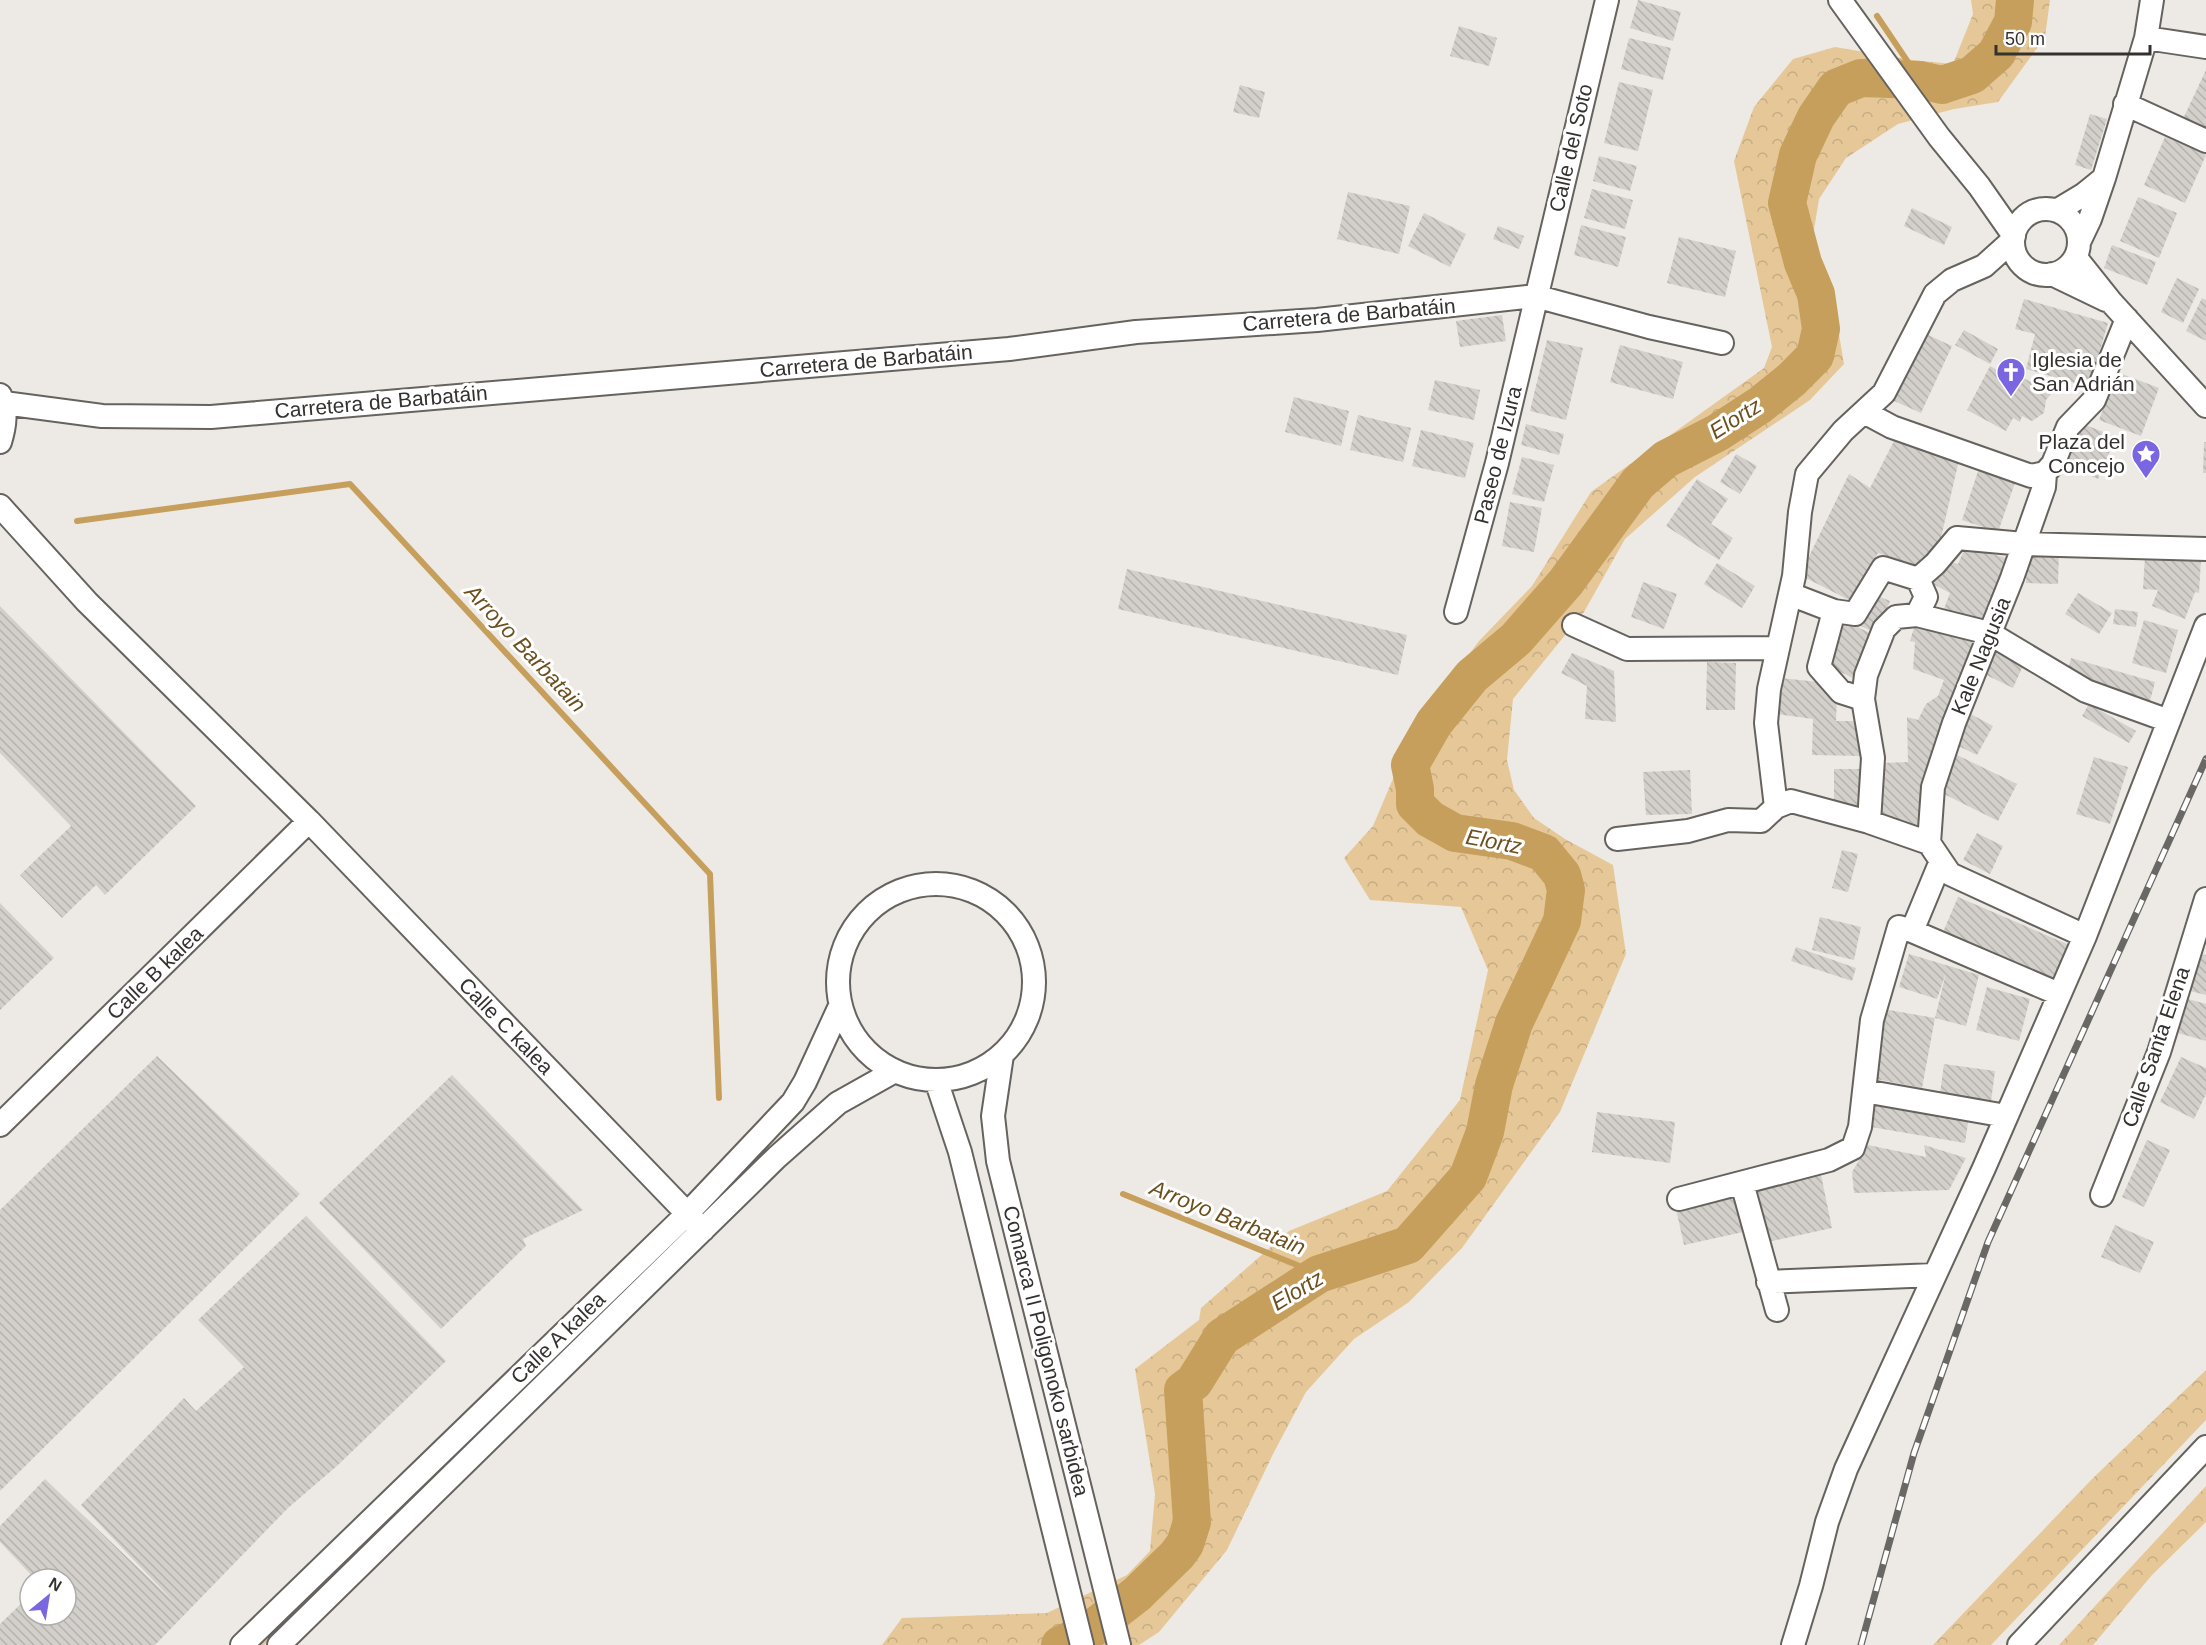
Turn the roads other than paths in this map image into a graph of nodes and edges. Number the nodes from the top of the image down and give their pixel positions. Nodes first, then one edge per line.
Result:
1 (1607, 0) edge
2 (1840, 0) edge
3 (2152, 0) edge
4 (2146, 38) junction
5 (2206, 47) edge
6 (2125, 104) junction
7 (2206, 141) edge
8 (2104, 178) junction
9 (1979, 186) junction
10 (2058, 210) junction
11 (2032, 212) junction
12 (2014, 238) junction
13 (2078, 249) junction
14 (1984, 266) junction
15 (2026, 268) junction
16 (2052, 274) junction
17 (1535, 296) junction
18 (2120, 311) junction
19 (1722, 343) dead end
20 (2, 399) edge
21 (2206, 406) edge
22 (1864, 412) junction
23 (0, 442) edge
24 (2045, 473) junction
25 (0, 506) edge
26 (2024, 544) junction
27 (2206, 549) edge
28 (1918, 579) junction
29 (1790, 594) junction
30 (1456, 612) dead end
31 (1833, 612) junction
32 (1917, 615) junction
33 (1574, 625) dead end
34 (2206, 626) edge
35 (1989, 633) junction
36 (1778, 648) junction
37 (1863, 699) junction
38 (2169, 721) junction
39 (1776, 807) junction
40 (309, 821) junction
41 (1869, 822) junction
42 (1617, 839) dead end
43 (1935, 852) junction
44 (2206, 899) edge
45 (1912, 931) junction
46 (2085, 936) junction
47 (2059, 994) junction
48 (840, 1006) junction
49 (1002, 1055) junction
50 (895, 1071) junction
51 (936, 1080) junction
52 (1864, 1090) junction
53 (2006, 1116) junction
54 (0, 1125) edge
55 (1742, 1183) junction
56 (2102, 1195) dead end
57 (1679, 1200) dead end
58 (686, 1215) junction
59 (703, 1230) junction
60 (1934, 1275) junction
61 (1768, 1282) junction
62 (1777, 1310) dead end
63 (2206, 1447) edge
64 (242, 1645) edge
65 (279, 1645) edge
66 (1082, 1645) edge
67 (1119, 1645) edge
68 (1792, 1645) edge
69 (2019, 1645) edge

1 - 17 street, Calle del Soto
2 - 9 street
3 - 4 street
4 - 5 street
4 - 6 street
6 - 7 street
6 - 8 street
8 - 10 street
8 - 13 street
9 - 11 street
9 - 12 street
10 - 11 street
10 - 13 street
11 - 12 street
12 - 14 street
12 - 15 street
13 - 16 street
13 - 18 street
14 - 15 street
14 - 22 street
15 - 16 street
16 - 18 street
17 - 19 street, Carretera de Barbatáin
17 - 20 street, Carretera de Barbatáin
17 - 30 street, Paseo de Izura
18 - 21 street
18 - 24 street, Kale Nagusia
20 - 23 street
22 - 24 street
22 - 29 street
24 - 26 street, Kale Nagusia
25 - 40 street, Calle C kalea
26 - 27 street
26 - 28 street
26 - 35 street, Kale Nagusia
28 - 31 street
28 - 32 street
29 - 31 street
29 - 36 street
31 - 37 street
32 - 35 street
32 - 37 street
33 - 36 street
34 - 38 street
35 - 38 street
35 - 43 street, Kale Nagusia
36 - 39 street
37 - 41 street
38 - 46 street
39 - 41 street
39 - 42 street
40 - 54 street, Calle B kalea
40 - 58 street, Calle C kalea
41 - 43 street
43 - 45 street, Kale Nagusia
43 - 46 street
44 - 56 street, Calle Santa Elena
45 - 47 street
45 - 52 street
46 - 47 street
47 - 53 street
48 - 49 street
48 - 50 street
48 - 58 street, Calle A kalea
49 - 51 street
49 - 67 street, Comarca II Poligonoko sarbidea
50 - 51 street
50 - 59 street, Calle A kalea
51 - 66 street, Comarca II Poligonoko sarbidea
52 - 53 street
52 - 55 street
53 - 60 street
55 - 57 street
55 - 61 street
58 - 59 street, Calle C kalea
58 - 64 street, Calle A kalea
59 - 65 street, Calle A kalea
60 - 61 street
60 - 68 street
61 - 62 street
63 - 69 street

